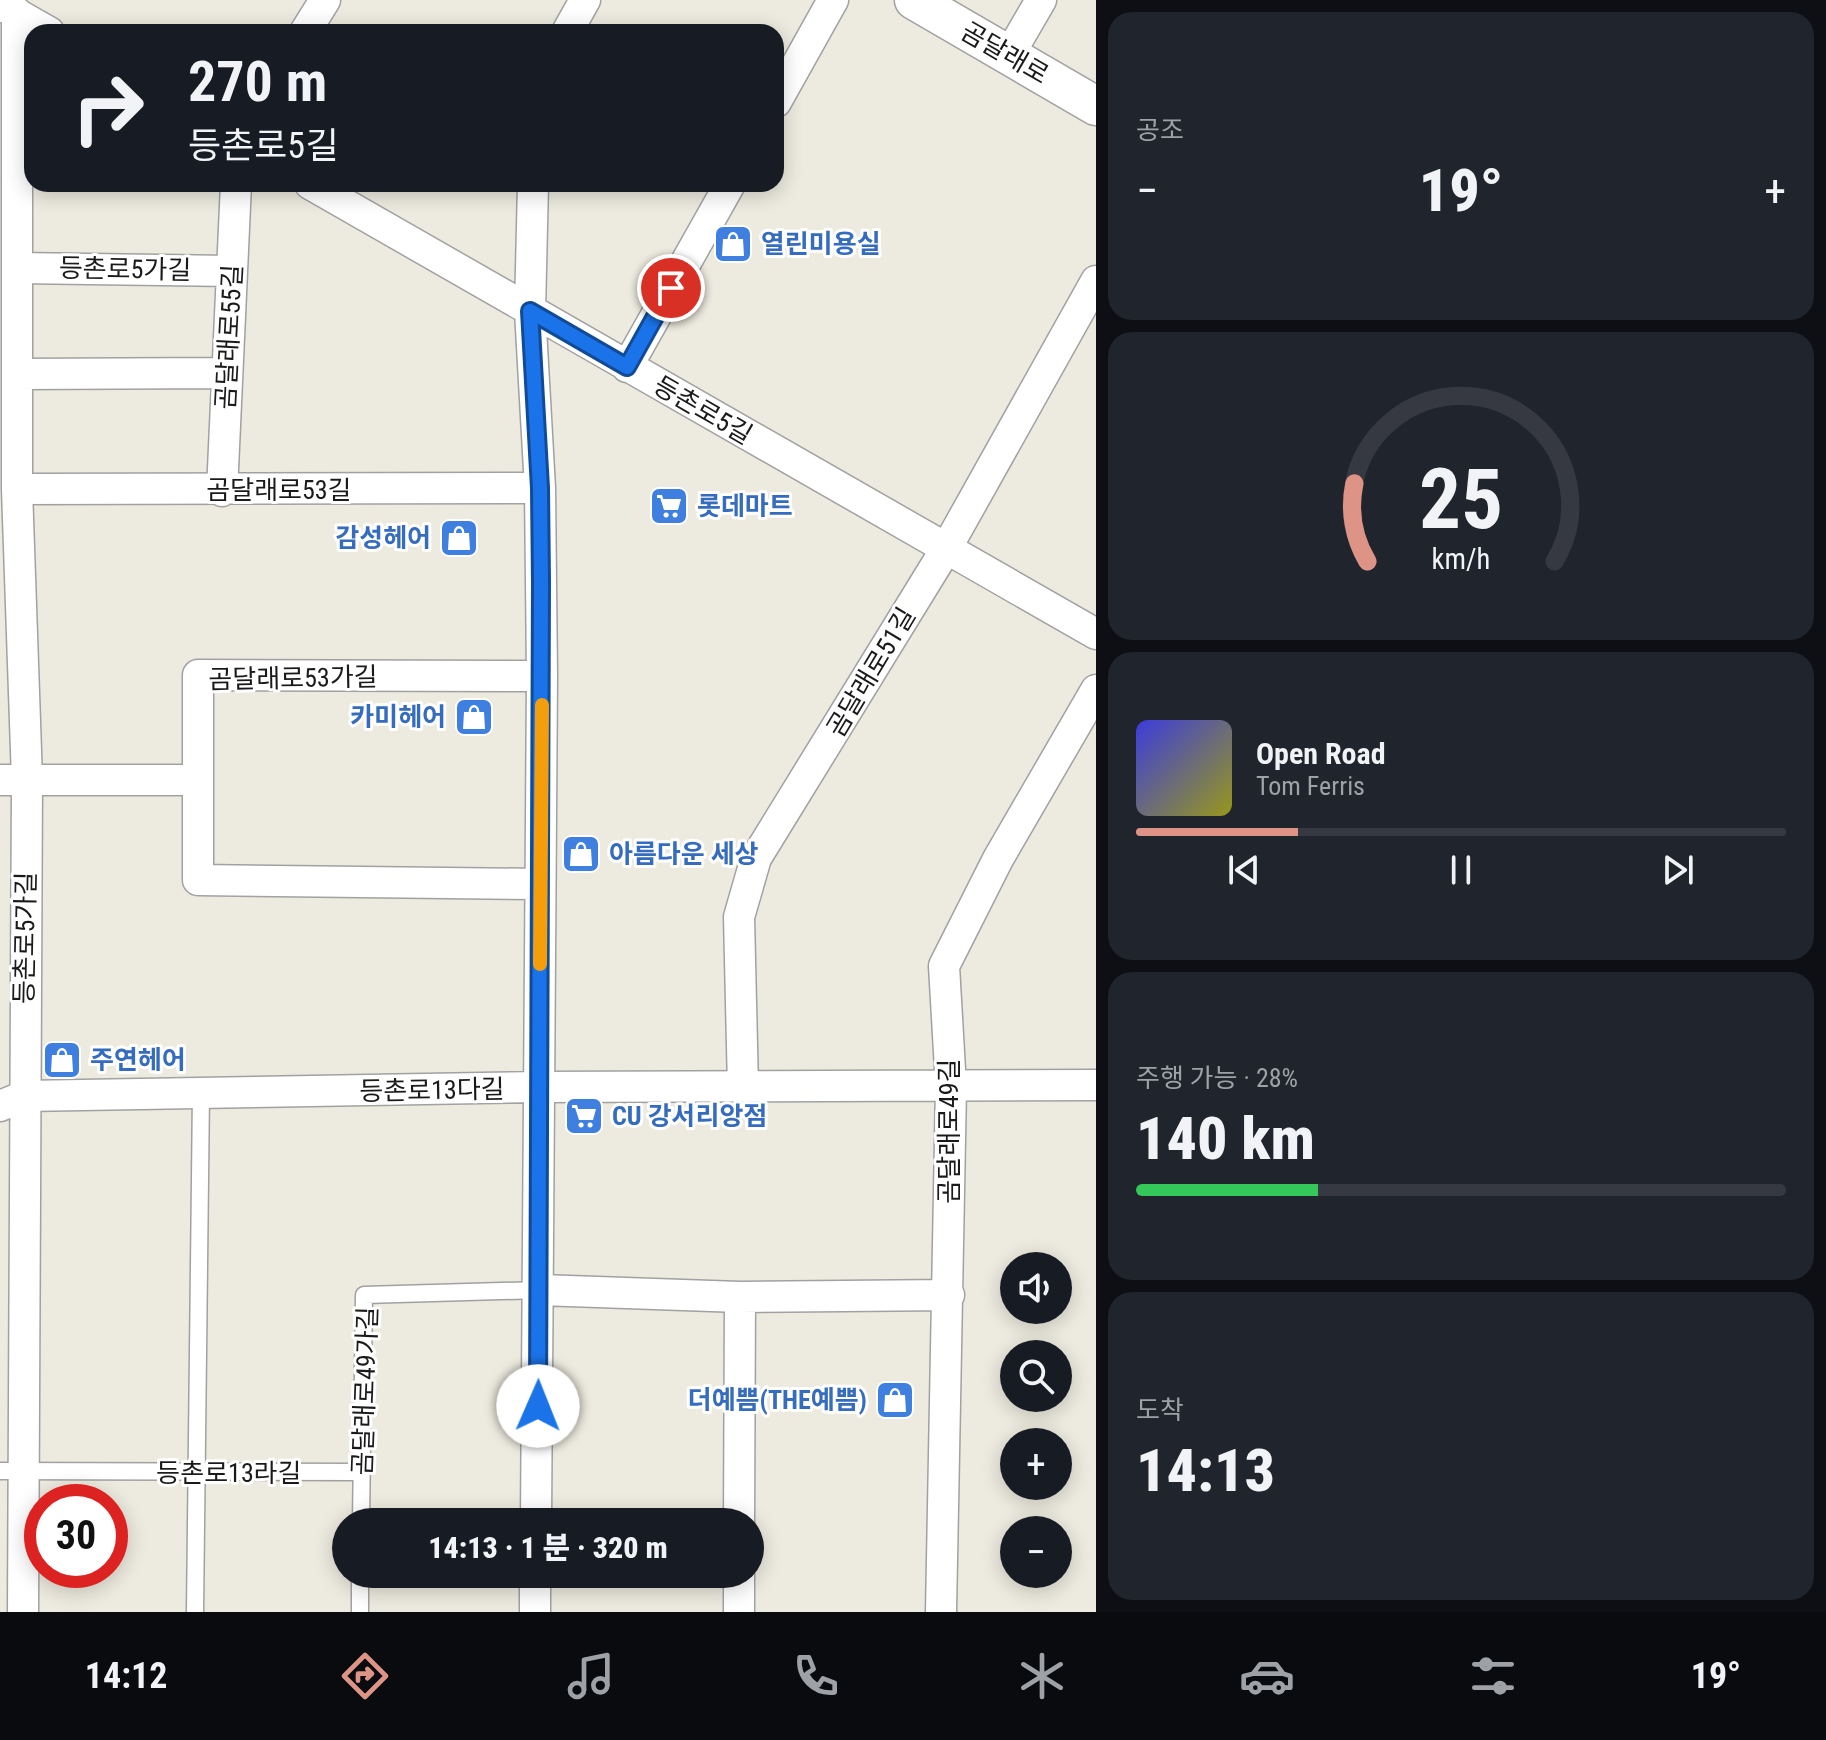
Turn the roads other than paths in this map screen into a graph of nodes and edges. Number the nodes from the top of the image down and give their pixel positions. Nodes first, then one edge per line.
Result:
1 (325, 0) edge
2 (585, 0) edge
3 (833, 0) edge
4 (914, 0) edge
5 (1041, 0) edge
6 (9, 8) edge
7 (36, 24) edge
8 (310, 24) edge
9 (572, 24) edge
10 (1009, 55) junction
11 (784, 88) edge
12 (1096, 106) edge
13 (236, 192) edge
14 (324, 192) edge
15 (533, 192) edge
16 (725, 192) edge
17 (17, 268) junction
18 (232, 271) junction
19 (1096, 281) edge
20 (530, 311) junction
21 (627, 367) junction
22 (227, 373) junction
23 (17, 374) junction
24 (9, 406) edge
25 (540, 488) junction
26 (17, 489) junction
27 (222, 491) junction
28 (946, 549) junction
29 (1096, 634) edge
30 (542, 676) junction
31 (1096, 690) edge
32 (14, 780) edge
33 (196, 780) junction
34 (540, 884) junction
35 (1096, 1085) edge
36 (539, 1087) junction
37 (951, 1087) junction
38 (743, 1088) junction
39 (201, 1092) junction
40 (12, 1101) edge
41 (540, 1290) junction
42 (949, 1295) junction
43 (740, 1297) junction
44 (12, 1472) edge
45 (362, 1472) junction
46 (198, 1473) junction
47 (361, 1508) edge
48 (536, 1508) edge
49 (739, 1508) edge
50 (360, 1588) edge
51 (535, 1588) edge
52 (739, 1588) edge
53 (23, 1612) edge
54 (195, 1612) edge
55 (360, 1612) edge
56 (535, 1612) edge
57 (739, 1612) edge
58 (941, 1612) edge

1 - 8 street
2 - 9 street
3 - 11 street
4 - 10 street, 곰달래로
5 - 10 street
6 - 7 street
6 - 17 street, 등촌로5가길
10 - 12 street, 곰달래로
13 - 18 street, 곰달래로55길
14 - 20 street, 등촌로5길
15 - 20 street
16 - 21 street
17 - 18 street, 등촌로5가길
17 - 23 street, 등촌로5가길
18 - 22 street, 곰달래로55길
19 - 28 street, 곰달래로51길
20 - 21 street, 등촌로5길
20 - 25 street
21 - 28 street, 등촌로5길
22 - 23 street
22 - 27 street, 곰달래로55길
23 - 24 street, 등촌로5가길
24 - 26 street, 등촌로5가길
25 - 27 street, 곰달래로53길
25 - 30 street
26 - 27 street, 곰달래로53길
26 - 32 street, 등촌로5가길
28 - 29 street, 등촌로5길
28 - 38 street, 곰달래로51길
30 - 33 street, 곰달래로53가길
30 - 34 street
31 - 37 street, 곰달래로49길
32 - 33 street
32 - 40 street, 등촌로5가길
33 - 34 street, 곰달래로53가길
34 - 36 street
35 - 37 street, 등촌로13다길
36 - 38 street, 등촌로13다길
36 - 39 street, 등촌로13다길
36 - 41 street
37 - 38 street, 등촌로13다길
37 - 42 street, 곰달래로49길
39 - 40 street, 등촌로13다길
39 - 46 lane
40 - 44 street
41 - 43 street, 곰달래로49가길
41 - 45 lane, 곰달래로49가길
41 - 48 street
42 - 43 street, 곰달래로49가길
42 - 58 street, 곰달래로49길
43 - 49 street
44 - 46 lane, 등촌로13라길
44 - 53 street
45 - 46 lane, 등촌로13라길
45 - 47 lane, 곰달래로49가길
46 - 54 lane
50 - 55 lane
51 - 56 street
52 - 57 street

